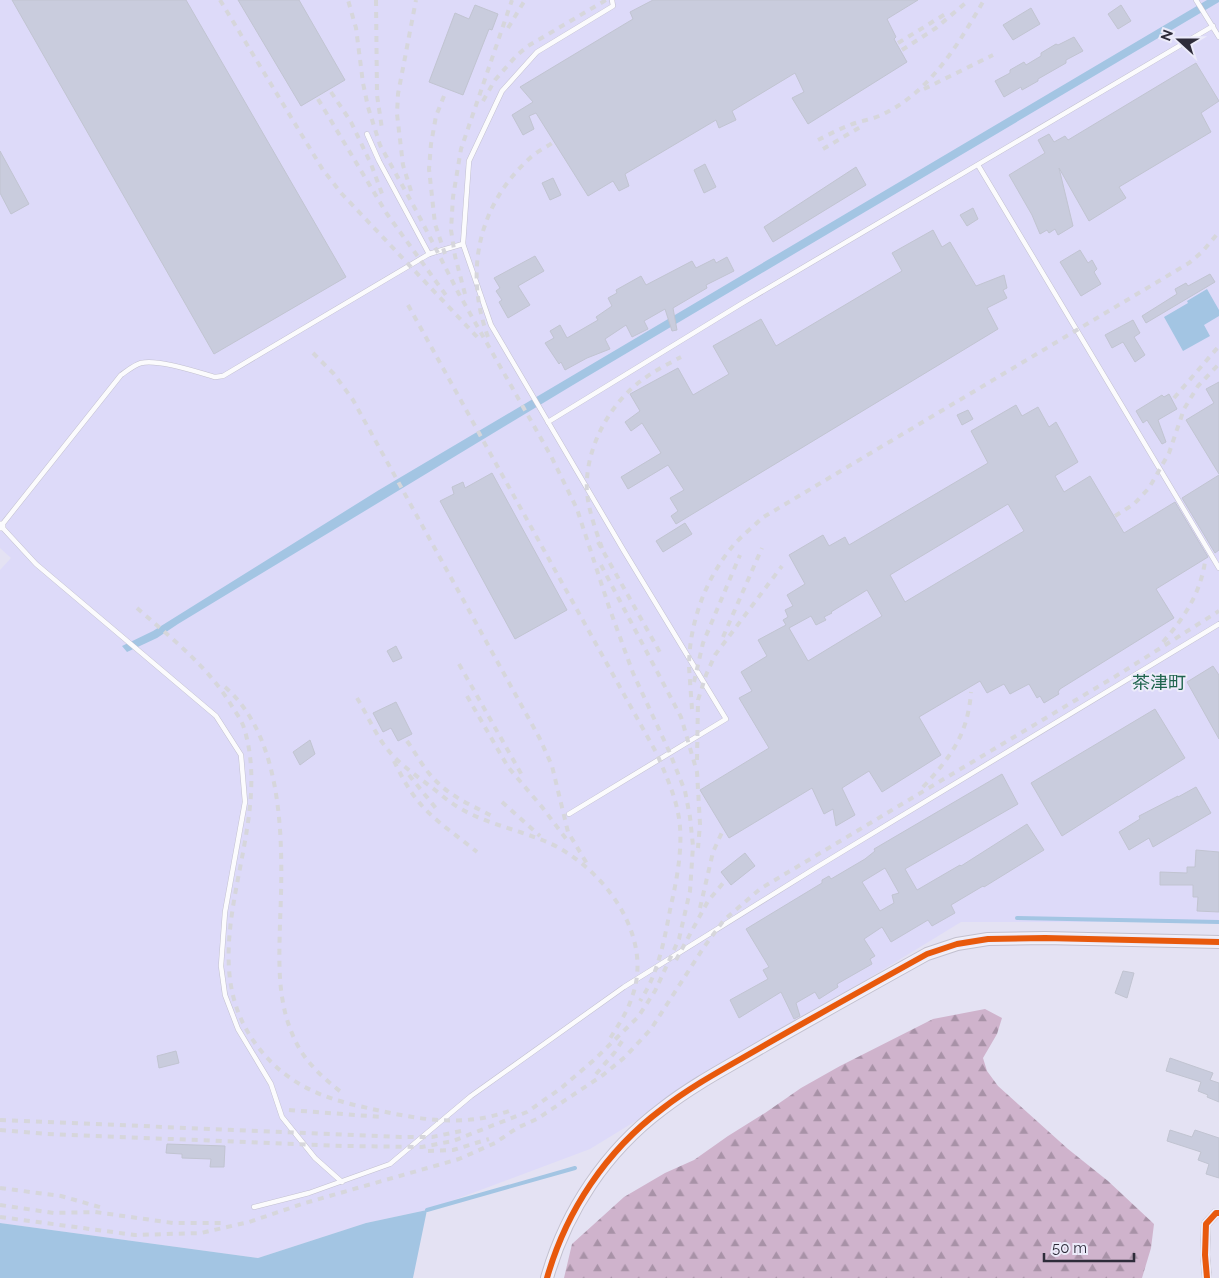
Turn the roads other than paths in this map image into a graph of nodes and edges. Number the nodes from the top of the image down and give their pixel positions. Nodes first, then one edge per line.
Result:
1 (612, 0) edge
2 (1196, 0) edge
3 (1213, 26) junction
4 (1219, 37) edge
5 (367, 134) dead end
6 (978, 165) junction
7 (463, 244) junction
8 (429, 254) junction
9 (548, 422) junction
10 (0, 526) edge
11 (1219, 568) edge
12 (1219, 624) edge
13 (570, 814) dead end
14 (1219, 942) edge
15 (342, 1182) junction
16 (254, 1207) dead end
17 (1219, 1213) edge
18 (547, 1278) edge
19 (1207, 1278) edge

1 - 7 lane
2 - 3 lane
3 - 4 lane
3 - 6 lane
5 - 8 lane
6 - 9 lane
6 - 11 lane
7 - 8 lane
7 - 9 lane
8 - 10 lane
9 - 13 lane
10 - 15 lane
12 - 15 lane
14 - 18 street
15 - 16 lane
17 - 19 street

